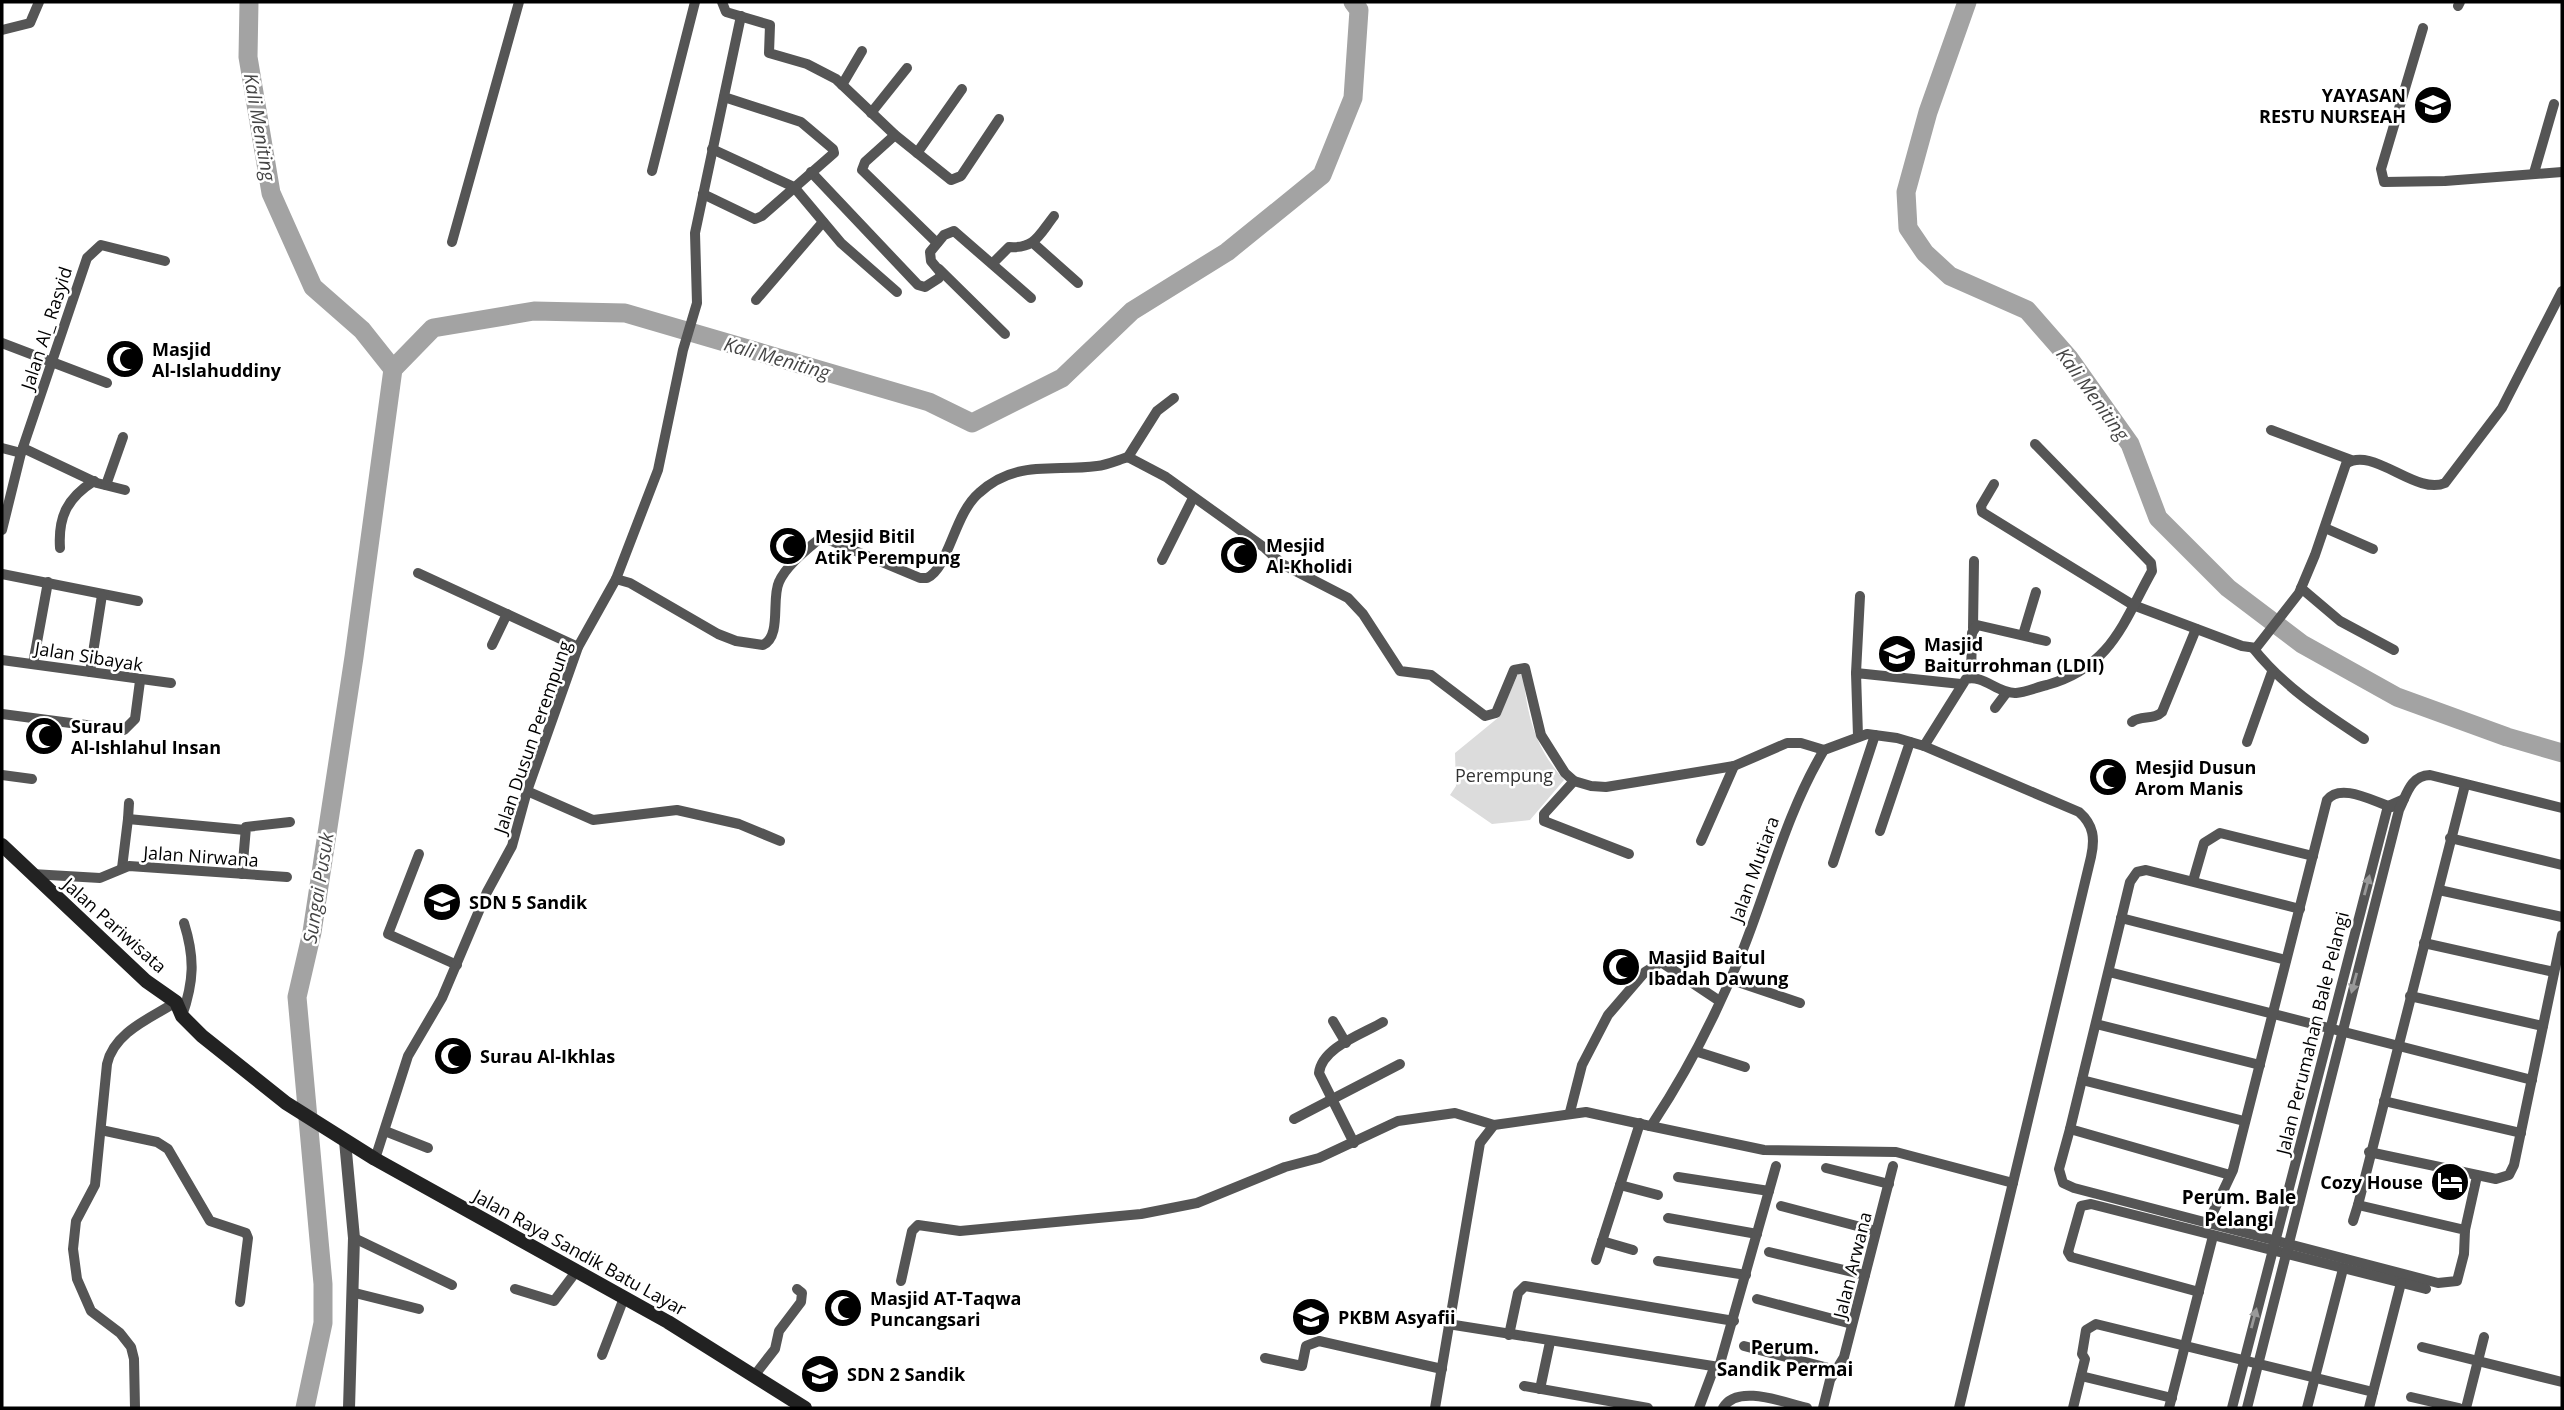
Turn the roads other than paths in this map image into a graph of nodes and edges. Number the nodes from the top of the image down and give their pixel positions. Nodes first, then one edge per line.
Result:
1 (39, 2) edge
2 (519, 2) edge
3 (695, 2) edge
4 (722, 2) edge
5 (741, 16) junction
6 (2423, 28) dead end
7 (2, 30) edge
8 (862, 51) dead end
9 (907, 68) dead end
10 (842, 85) junction
11 (962, 89) dead end
12 (724, 97) junction
13 (2554, 104) dead end
14 (872, 113) junction
15 (999, 119) dead end
16 (895, 135) junction
17 (712, 149) junction
18 (917, 153) junction
19 (652, 171) dead end
20 (2562, 172) edge
21 (811, 173) junction
22 (2534, 173) junction
23 (794, 187) junction
24 (703, 194) junction
25 (1054, 216) dead end
26 (823, 222) junction
27 (452, 242) dead end
28 (937, 243) junction
29 (1033, 243) junction
30 (165, 261) dead end
31 (993, 263) junction
32 (939, 269) junction
33 (1078, 283) dead end
34 (2562, 291) edge
35 (897, 292) dead end
36 (1031, 298) dead end
37 (756, 300) dead end
38 (1005, 334) dead end
39 (2, 343) edge
40 (52, 363) junction
41 (107, 383) dead end
42 (1174, 398) dead end
43 (2271, 430) dead end
44 (123, 436) dead end
45 (2035, 444) dead end
46 (2, 448) edge
47 (22, 451) junction
48 (1128, 457) junction
49 (2351, 460) junction
50 (94, 481) junction
51 (1994, 484) dead end
52 (106, 485) junction
53 (125, 489) dead end
54 (6, 498) edge
55 (1193, 498) junction
56 (2325, 528) junction
57 (2, 530) edge
58 (60, 548) dead end
59 (2373, 549) dead end
60 (1161, 560) dead end
61 (1974, 561) dead end
62 (418, 573) dead end
63 (2, 574) edge
64 (616, 579) junction
65 (48, 582) junction
66 (2300, 590) junction
67 (2036, 592) dead end
68 (102, 595) junction
69 (1860, 596) dead end
70 (138, 601) dead end
71 (2133, 605) junction
72 (507, 614) junction
73 (1973, 628) junction
74 (2196, 629) junction
75 (2023, 635) junction
76 (2046, 641) dead end
77 (492, 645) dead end
78 (2257, 646) junction
79 (578, 648) junction
80 (2394, 650) dead end
81 (2, 660) edge
82 (33, 664) junction
83 (90, 672) junction
84 (2272, 672) junction
85 (1856, 673) junction
86 (1971, 677) junction
87 (140, 681) junction
88 (171, 683) dead end
89 (1961, 684) junction
90 (2007, 692) junction
91 (1995, 708) dead end
92 (2, 714) edge
93 (2132, 722) dead end
94 (1875, 735) junction
95 (1858, 736) junction
96 (2364, 739) dead end
97 (1910, 742) junction
98 (2246, 742) dead end
99 (1924, 746) junction
100 (1824, 750) junction
101 (1734, 766) junction
102 (2, 775) edge
103 (32, 779) dead end
104 (1574, 781) junction
105 (2465, 785) junction
106 (527, 791) junction
107 (2404, 799) junction
108 (129, 803) dead end
109 (2388, 806) junction
110 (2562, 808) edge
111 (2399, 810) junction
112 (128, 819) junction
113 (290, 822) dead end
114 (244, 830) junction
115 (1880, 831) dead end
116 (2451, 838) junction
117 (780, 841) dead end
118 (1700, 841) dead end
119 (2, 845) edge
120 (419, 854) dead end
121 (1629, 854) dead end
122 (2313, 856) junction
123 (1833, 863) dead end
124 (2562, 864) edge
125 (122, 868) junction
126 (31, 874) junction
127 (242, 874) junction
128 (287, 877) dead end
129 (2193, 881) junction
130 (2439, 890) junction
131 (2300, 909) junction
132 (2562, 917) edge
133 (2121, 918) junction
134 (184, 923) dead end
135 (2562, 935) edge
136 (2424, 943) junction
137 (2286, 960) junction
138 (457, 965) junction
139 (2109, 972) junction
140 (2554, 972) junction
141 (1729, 979) junction
142 (2410, 996) junction
143 (1718, 1000) junction
144 (1800, 1003) dead end
145 (179, 1009) junction
146 (2273, 1012) junction
147 (1333, 1021) dead end
148 (1383, 1023) dead end
149 (2096, 1024) junction
150 (2329, 1026) junction
151 (2543, 1026) junction
152 (2342, 1029) junction
153 (1346, 1043) junction
154 (2398, 1048) junction
155 (1698, 1052) junction
156 (1400, 1064) dead end
157 (2260, 1065) junction
158 (1745, 1067) dead end
159 (2082, 1080) junction
160 (2532, 1080) junction
161 (1333, 1099) junction
162 (2384, 1101) junction
163 (1570, 1112) junction
164 (1294, 1119) dead end
165 (2244, 1121) junction
166 (1494, 1125) junction
167 (1645, 1125) junction
168 (2070, 1129) junction
169 (100, 1130) junction
170 (385, 1131) junction
171 (2521, 1133) junction
172 (334, 1134) junction
173 (1354, 1143) junction
174 (428, 1148) dead end
175 (2369, 1152) junction
176 (375, 1159) junction
177 (1776, 1166) dead end
178 (1893, 1166) dead end
179 (1826, 1168) dead end
180 (2230, 1175) junction
181 (2477, 1176) junction
182 (1678, 1177) dead end
183 (2013, 1183) junction
184 (1889, 1184) junction
185 (1620, 1185) junction
186 (1769, 1191) junction
187 (1658, 1195) dead end
188 (2358, 1205) junction
189 (1781, 1206) dead end
190 (1668, 1219) dead end
191 (2353, 1221) dead end
192 (2208, 1223) junction
193 (2465, 1230) junction
194 (1877, 1231) junction
195 (1757, 1234) junction
196 (2213, 1236) junction
197 (354, 1238) junction
198 (1602, 1241) junction
199 (2273, 1247) junction
200 (1633, 1250) dead end
201 (2286, 1250) junction
202 (1769, 1252) dead end
203 (1596, 1260) dead end
204 (1658, 1261) dead end
205 (2343, 1269) junction
206 (575, 1273) junction
207 (1746, 1275) junction
208 (1865, 1275) junction
209 (901, 1281) dead end
210 (2401, 1283) junction
211 (453, 1286) dead end
212 (515, 1289) dead end
213 (797, 1289) dead end
214 (2426, 1289) dead end
215 (2199, 1292) junction
216 (355, 1293) junction
217 (624, 1298) junction
218 (1757, 1299) dead end
219 (240, 1302) dead end
220 (418, 1309) dead end
221 (1734, 1321) junction
222 (1448, 1324) junction
223 (1853, 1324) junction
224 (1509, 1335) junction
225 (2484, 1337) dead end
226 (1550, 1342) junction
227 (1744, 1346) dead end
228 (2183, 1346) junction
229 (2422, 1347) dead end
230 (602, 1355) dead end
231 (1265, 1358) dead end
232 (2243, 1359) junction
233 (2258, 1362) junction
234 (2477, 1362) junction
235 (1714, 1368) junction
236 (1442, 1369) junction
237 (1836, 1370) junction
238 (754, 1376) junction
239 (2081, 1376) junction
240 (2315, 1377) junction
241 (2562, 1382) edge
242 (1524, 1386) dead end
243 (1540, 1389) junction
244 (2373, 1391) junction
245 (2411, 1397) dead end
246 (2170, 1403) edge
247 (797, 1406) edge
248 (1962, 1407) edge
249 (135, 1408) edge
250 (349, 1408) edge
251 (1435, 1408) edge
252 (1648, 1408) edge
253 (1699, 1408) edge
254 (1723, 1408) edge
255 (1807, 1408) edge
256 (1823, 1408) edge
257 (2073, 1408) edge
258 (2232, 1408) edge
259 (2247, 1408) edge
260 (2307, 1408) edge
261 (2369, 1408) edge
262 (2459, 1408) edge
263 (2466, 1408) edge

1 - 7 street
2 - 27 street
3 - 19 street
4 - 5 street
5 - 10 street
5 - 12 street, Jalan Dusun Perempung
6 - 22 street
8 - 10 street
9 - 14 street
10 - 14 street
11 - 18 street
12 - 17 street, Jalan Dusun Perempung
12 - 21 street
13 - 22 street
14 - 16 street
15 - 18 street
16 - 18 street
16 - 28 street
17 - 23 street
17 - 24 street, Jalan Dusun Perempung
20 - 22 street
21 - 23 street
21 - 32 street
23 - 24 street
23 - 26 street
24 - 64 street, Jalan Dusun Perempung
25 - 29 street
26 - 35 street
26 - 37 street
28 - 31 street
28 - 32 street
29 - 31 street
29 - 33 street
30 - 40 street, Jalan Al_ Rasyid
31 - 36 street
32 - 38 street
34 - 49 street
39 - 40 street
40 - 41 street
40 - 47 street, Jalan Al_ Rasyid
42 - 48 street
43 - 49 street
44 - 52 street
45 - 71 street
46 - 47 street
47 - 50 street
47 - 54 street, Jalan Al_ Rasyid
48 - 55 street
48 - 64 street
49 - 56 street
50 - 52 street
50 - 58 street
51 - 71 street
52 - 53 street
54 - 57 street, Jalan Al_ Rasyid
55 - 60 street
55 - 104 street
56 - 59 street
56 - 66 street
61 - 73 street
62 - 72 street
63 - 65 street
64 - 79 street, Jalan Dusun Perempung
65 - 68 street
65 - 82 street
66 - 78 street
66 - 80 street
67 - 75 street
68 - 70 street
68 - 83 street
69 - 85 street
71 - 74 street
71 - 90 street
72 - 77 street
72 - 79 street
73 - 75 street
73 - 86 street
74 - 78 street
74 - 93 street
75 - 76 street
78 - 84 street
79 - 106 street, Jalan Dusun Perempung
81 - 82 street, Jalan Sibayak
82 - 83 street, Jalan Sibayak
83 - 87 street, Jalan Sibayak
84 - 96 street
84 - 98 street
85 - 89 street
85 - 95 street
86 - 89 street
86 - 90 street
87 - 88 street, Jalan Sibayak
87 - 92 street
89 - 99 street
90 - 91 street
94 - 95 street
94 - 97 street
94 - 123 street
95 - 100 street
97 - 99 street
97 - 115 street
99 - 183 street
100 - 101 street
100 - 141 street, Jalan Mutiara
101 - 104 street
101 - 118 street
102 - 103 street
104 - 121 street
105 - 107 street
105 - 110 street
105 - 116 street
106 - 117 street
106 - 138 street, Jalan Dusun Perempung
107 - 109 street
107 - 111 street
108 - 112 street
109 - 111 street
109 - 122 street
150 -> 109 street, Jalan Perumahan Bale Pelangi
111 -> 152 street
112 - 114 street
112 - 125 street
113 - 114 street
114 - 127 street
116 - 124 street
116 - 130 street
119 - 126 main road, Jalan Pariwisata
120 - 138 street
122 - 129 street
122 - 131 street
125 - 126 street, Jalan Nirwana
125 - 127 street, Jalan Nirwana
126 - 145 main road, Jalan Pariwisata
127 - 128 street, Jalan Nirwana
129 - 131 street
129 - 133 street
130 - 132 street
130 - 136 street
131 - 137 street
133 - 137 street
133 - 139 street
134 - 145 street
135 - 140 street
136 - 140 street
136 - 142 street
137 - 146 street
138 - 170 street, Jalan Dusun Perempung
139 - 146 street
139 - 149 street
140 - 151 street
141 - 143 street, Jalan Mutiara
141 - 144 street
142 - 151 street
142 - 154 street
143 - 155 street, Jalan Mutiara
143 - 163 street
145 - 169 street
145 - 172 main road, Jalan Pariwisata
146 - 150 street
146 - 157 street
147 - 153 street
148 - 153 street
149 - 157 street
149 - 159 street
150 - 152 street
150 - 199 street, Jalan Perumahan Bale Pelangi
151 - 160 street
152 - 154 street
152 - 201 street
153 - 161 street
154 - 160 street
154 - 162 street
155 - 158 street
155 - 167 street, Jalan Mutiara
156 - 161 street
157 - 165 street
159 - 165 street
159 - 168 street
160 - 171 street
161 - 164 street
161 - 173 street
162 - 171 street
162 - 175 street
163 - 166 street
163 - 167 street
165 - 180 street
166 - 173 street
166 - 222 street
167 - 183 street
167 - 185 street, Jalan Mutiara
168 - 180 street
168 - 192 street
169 - 219 street
169 - 249 street
170 - 174 street
170 - 176 street, Jalan Dusun Perempung
171 - 181 street
172 - 176 main road, Jalan Raya Sandik Batu Layar
172 - 197 street
173 - 209 street
175 - 181 street
175 - 188 street
176 - 206 main road, Jalan Raya Sandik Batu Layar
177 - 186 street
178 - 184 street, Jalan Arwana
179 - 184 street
180 - 192 street
181 - 193 street
182 - 186 street
183 - 248 street
184 - 194 street, Jalan Arwana
185 - 187 street
185 - 198 street, Jalan Mutiara
186 - 195 street
188 - 191 street
188 - 193 street
189 - 194 street
190 - 195 street
192 - 199 street
193 - 201 street
194 - 208 street, Jalan Arwana
195 - 207 street
196 - 199 street
196 - 215 street
196 - 215 street
197 - 211 street
197 - 216 street
198 - 200 street
198 - 203 street, Jalan Mutiara
199 - 201 street
232 -> 199 street, Jalan Perumahan Bale Pelangi
201 - 205 street
201 - 233 street
202 - 208 street
204 - 207 street
205 - 210 street
205 - 240 street
206 - 212 street
206 - 217 main road, Jalan Raya Sandik Batu Layar
207 - 221 street
208 - 223 street, Jalan Arwana
210 - 214 street
210 - 244 street
213 - 238 street
215 - 228 street
216 - 220 street
216 - 250 street
217 - 230 street
217 - 238 main road, Jalan Raya Sandik Batu Layar
218 - 223 street
221 - 224 street
221 - 235 street
222 - 224 street
222 - 236 street
223 - 237 street, Jalan Arwana
224 - 226 street
225 - 234 street
226 - 235 street
226 - 243 street
227 - 237 street
228 - 232 street
228 - 239 street
228 - 246 street
229 - 234 street
231 - 236 street
232 - 233 street
232 - 258 street, Jalan Perumahan Bale Pelangi
233 - 240 street
233 - 259 street
234 - 241 street
234 - 263 street
235 - 253 street
236 - 251 street
237 - 256 street, Jalan Arwana
238 - 247 main road, Jalan Raya Sandik Batu Layar
239 - 246 street
239 - 257 street
240 - 244 street
240 - 260 street
242 - 243 street
243 - 252 street
244 - 261 street
245 - 262 street
254 - 255 street

